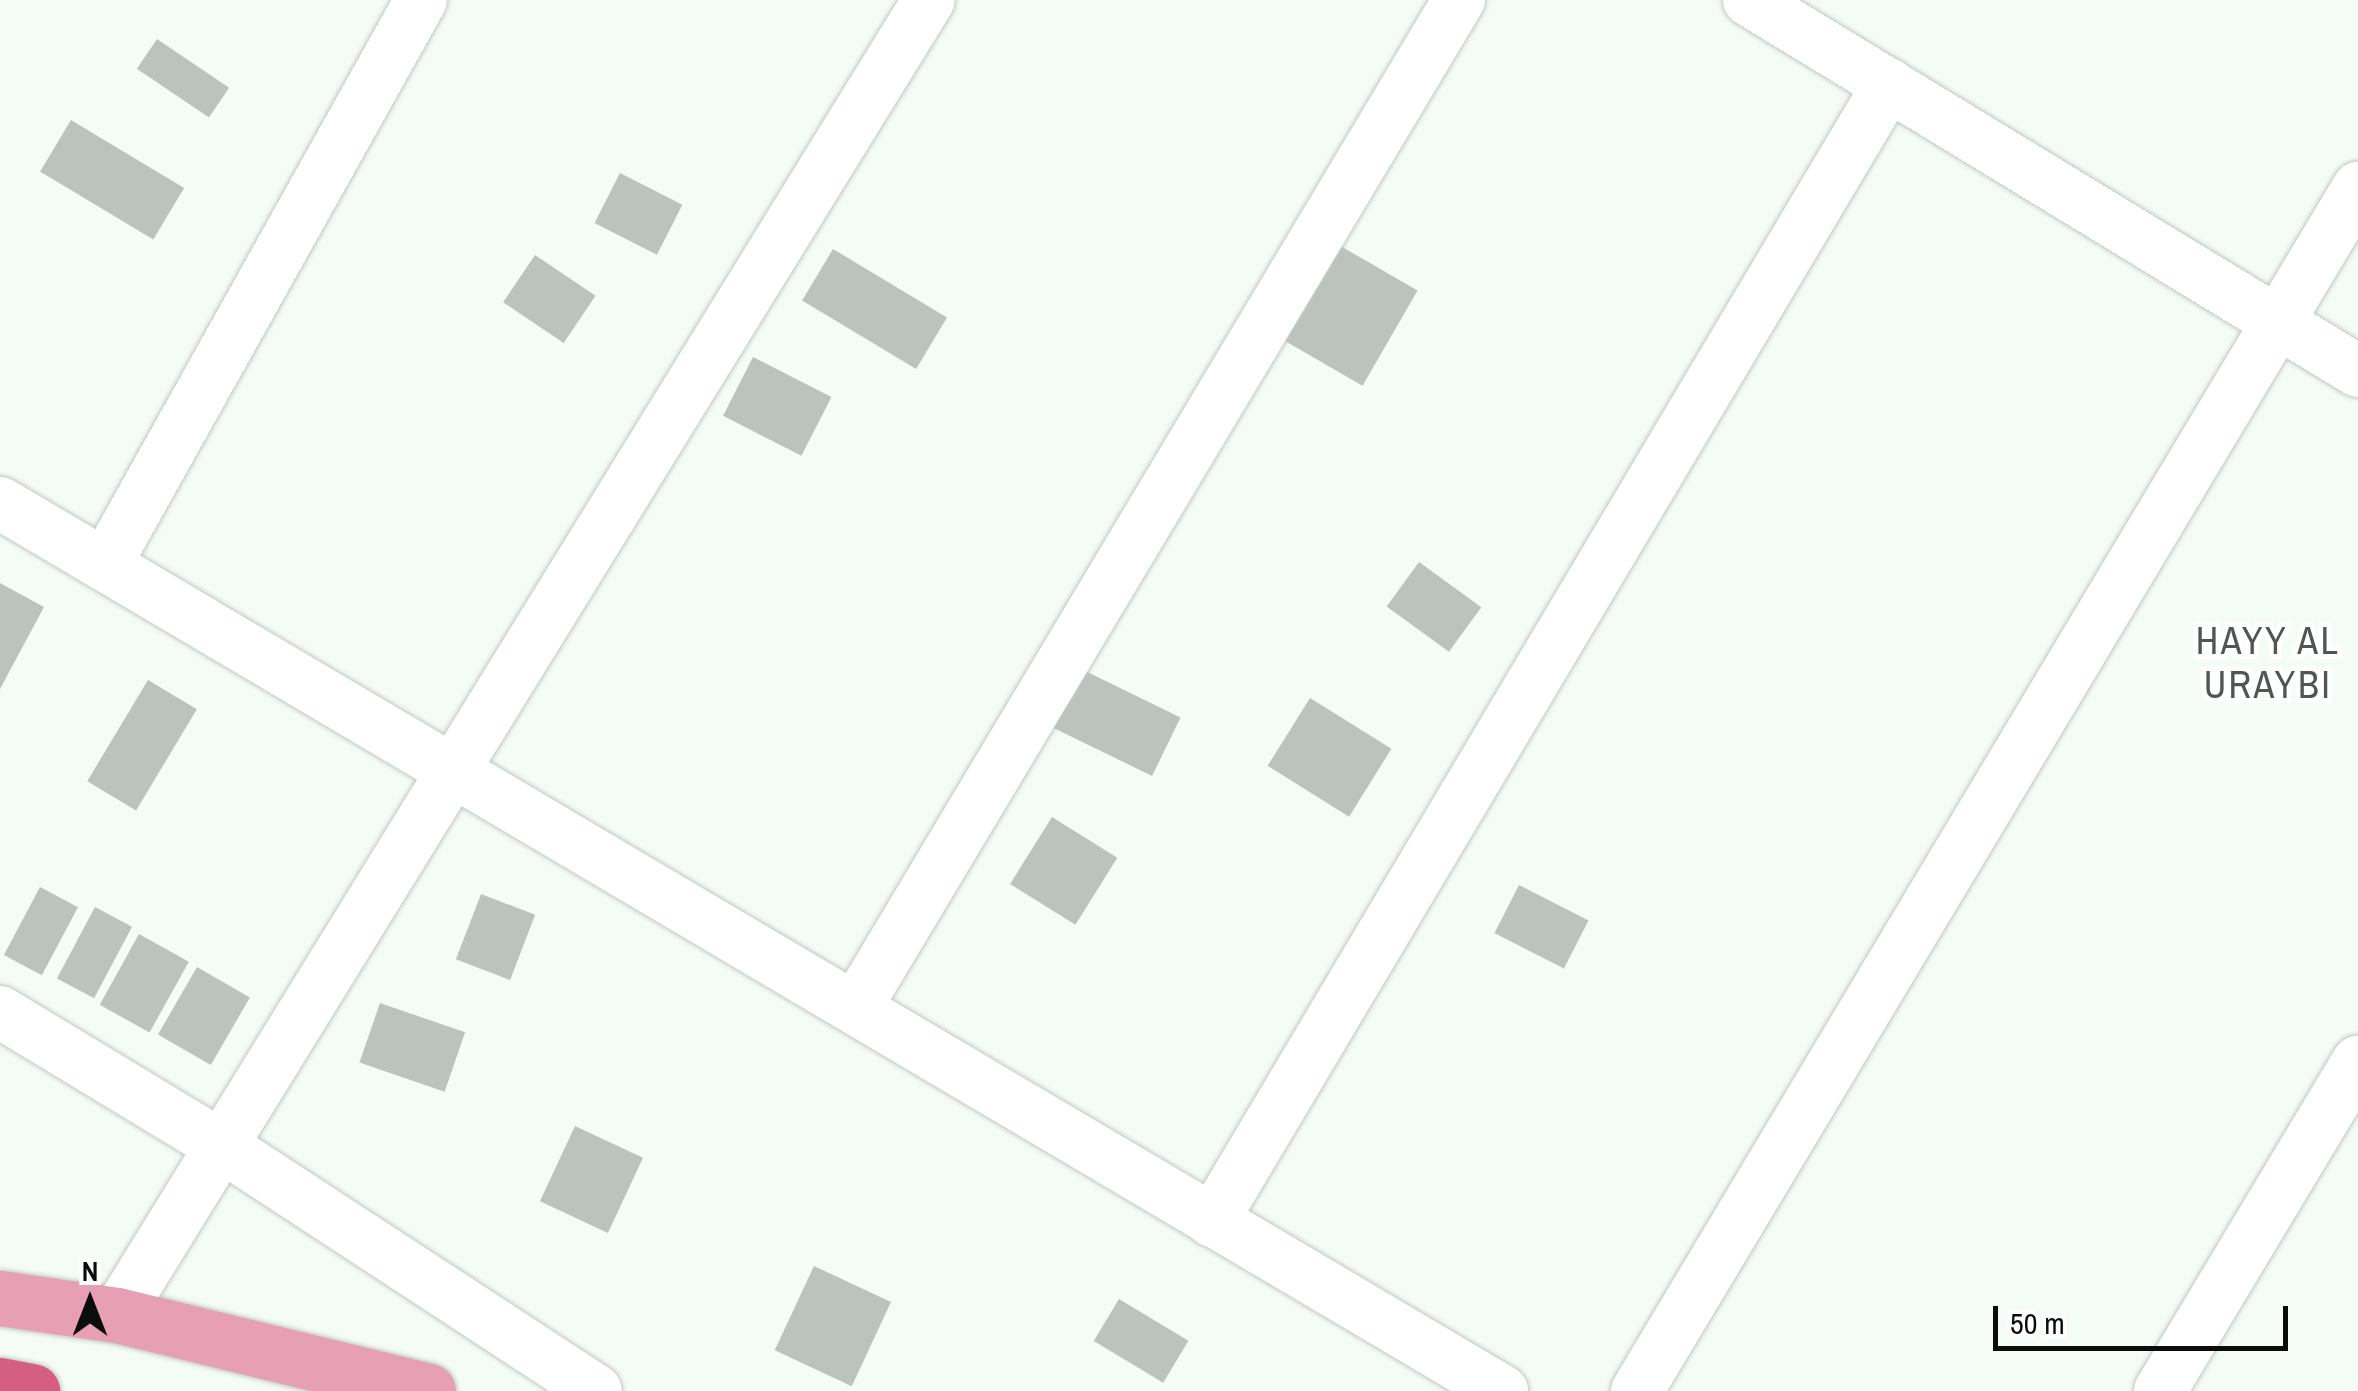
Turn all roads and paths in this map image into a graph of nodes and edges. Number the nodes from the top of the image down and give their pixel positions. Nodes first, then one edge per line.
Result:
1 (421, 0) edge
2 (930, 0) edge
3 (1458, 0) edge
4 (1749, 0) edge
5 (1889, 84) junction
6 (2358, 188) edge
7 (2274, 320) junction
8 (2358, 371) edge
9 (0, 503) edge
10 (104, 565) junction
11 (455, 773) junction
12 (856, 1006) junction
13 (0, 1012) edge
14 (2358, 1062) edge
15 (224, 1148) junction
16 (1212, 1222) junction
17 (0, 1298) edge
18 (117, 1316) junction
19 (0, 1384) edge
20 (32, 1391) edge
21 (428, 1391) edge
22 (596, 1391) edge
23 (1502, 1391) edge
24 (1637, 1391) edge
25 (2160, 1391) edge

1 - 10 street
2 - 11 street
3 - 12 street
4 - 5 street
5 - 7 street
5 - 16 street
6 - 7 street
7 - 8 street
7 - 24 street
9 - 10 street
10 - 11 street
11 - 12 street
11 - 15 street
12 - 16 street
13 - 15 street
14 - 25 street
15 - 18 street
15 - 22 street
16 - 23 street
17 - 18 main road
18 - 21 main road
19 - 20 highway

